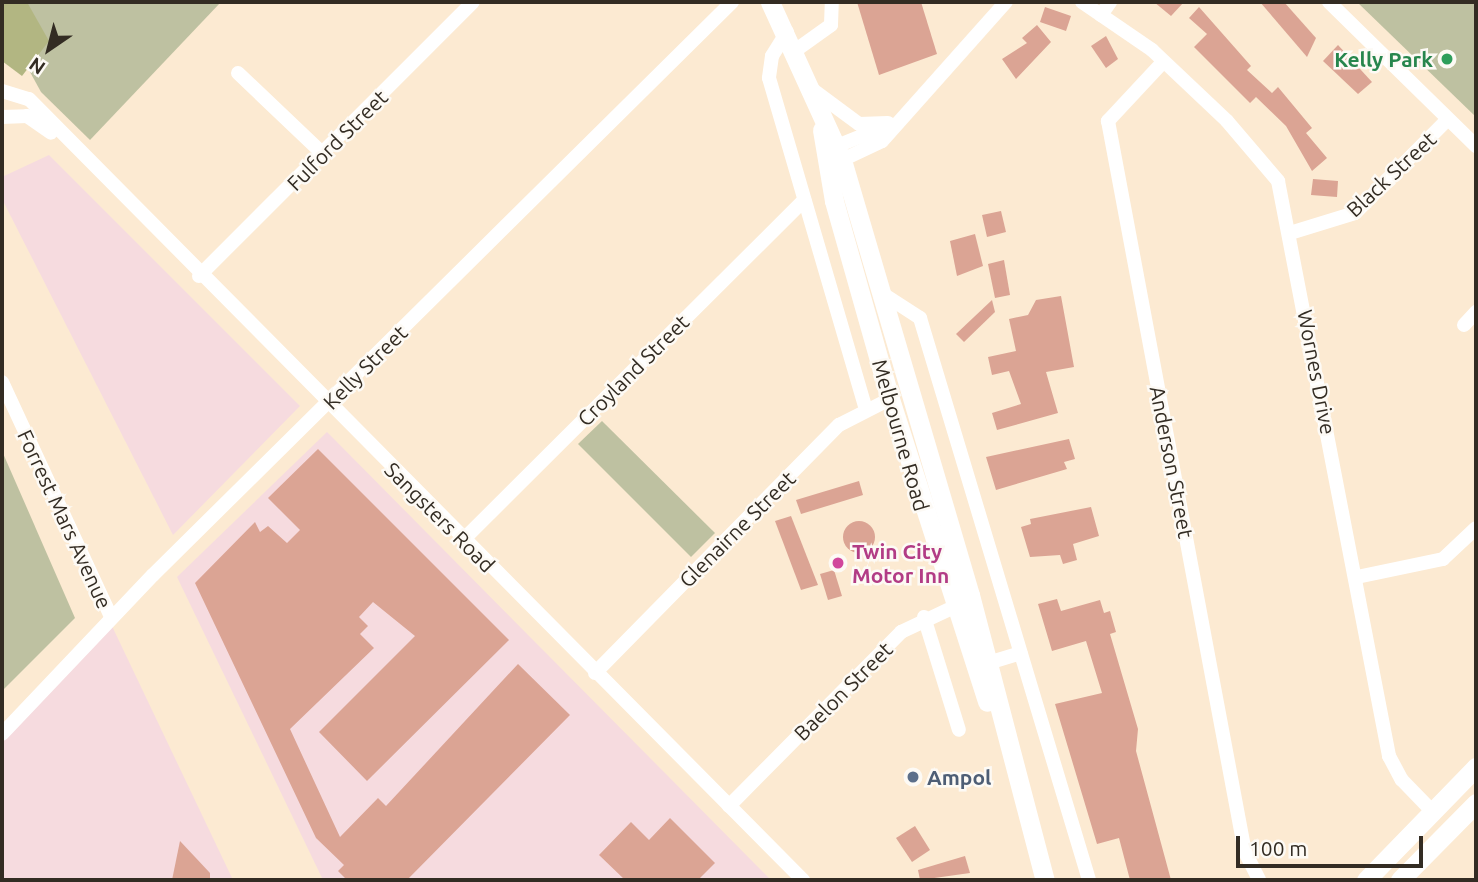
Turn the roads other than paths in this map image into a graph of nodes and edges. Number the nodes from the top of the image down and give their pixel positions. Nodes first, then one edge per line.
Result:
1 (732, 2) edge
2 (770, 2) edge
3 (832, 2) edge
4 (1006, 2) edge
5 (1082, 2) edge
6 (1111, 2) edge
7 (1329, 2) edge
8 (464, 5) edge
9 (1101, 15) junction
10 (787, 32) junction
11 (796, 50) junction
12 (1163, 62) junction
13 (238, 73) dead end
14 (2, 91) edge
15 (816, 97) junction
16 (905, 111) junction
17 (2, 117) edge
18 (1448, 120) junction
19 (888, 123) junction
20 (1476, 146) edge
21 (77, 153) junction
22 (323, 154) junction
23 (835, 154) junction
24 (804, 200) junction
25 (1290, 233) junction
26 (199, 276) junction
27 (877, 303) junction
28 (1476, 312) edge
29 (1464, 325) dead end
30 (2, 382) edge
31 (890, 399) junction
32 (327, 405) junction
33 (866, 409) junction
34 (1476, 528) edge
35 (463, 540) junction
36 (1357, 577) junction
37 (970, 595) junction
38 (952, 608) junction
39 (111, 617) junction
40 (924, 617) junction
41 (1021, 653) junction
42 (988, 663) junction
43 (595, 673) junction
44 (959, 730) dead end
45 (2, 734) edge
46 (1010, 758) junction
47 (1476, 767) edge
48 (1476, 803) edge
49 (729, 806) junction
50 (1433, 811) junction
51 (1450, 829) junction
52 (803, 880) edge
53 (1045, 880) edge
54 (1089, 880) edge
55 (1259, 880) edge
56 (1366, 880) edge
57 (1400, 880) edge

1 - 32 street, Kelly Street
2 - 10 main road, Melbourne Road
3 - 11 street
4 - 16 street
5 - 9 street, Wornes Drive
6 - 9 street
7 - 18 street
8 - 22 street, Fulford Street
9 - 12 street, Wornes Drive
10 - 11 main road, Melbourne Road
10 - 24 street, Melbourne Road
11 - 15 main road, Melbourne Road
12 - 25 street, Wornes Drive
12 - 55 street, Anderson Street
13 - 22 street
14 - 21 street, Sangsters Road
15 - 19 street
15 - 23 main road, Melbourne Road
16 - 19 street
16 - 23 street
17 - 21 street, Sangsters Road
18 - 20 street
18 - 25 street, Black Street
19 - 23 street
21 - 26 street, Sangsters Road
22 - 26 street, Fulford Street
23 - 27 main road, Melbourne Road
24 - 33 street, Melbourne Road
24 - 35 street, Croyland Street
25 - 36 street, Wornes Drive
26 - 32 street, Sangsters Road
27 - 31 main road, Melbourne Road
27 - 37 main road, Melbourne Road
27 - 41 street
28 - 29 street
30 - 39 street, Forrest Mars Avenue
31 - 33 street, Glenairne Street
31 - 38 main road, Melbourne Road
32 - 35 street, Sangsters Road
32 - 39 street, Kelly Street
33 - 43 street, Glenairne Street
34 - 36 street
35 - 43 street, Sangsters Road
36 - 50 street, Wornes Drive
37 - 38 main road, Baelon Street
37 - 42 main road, Melbourne Road
38 - 40 street, Baelon Street
38 - 46 main road, Melbourne Road
39 - 45 street, Kelly Street
40 - 44 street
40 - 49 street, Baelon Street
41 - 42 street
41 - 54 street
42 - 46 main road, Melbourne Road
43 - 49 street, Sangsters Road
46 - 53 main road, Melbourne Road
47 - 50 main road
48 - 51 main road
49 - 52 street, Sangsters Road
50 - 51 main road
50 - 56 main road
51 - 57 main road

